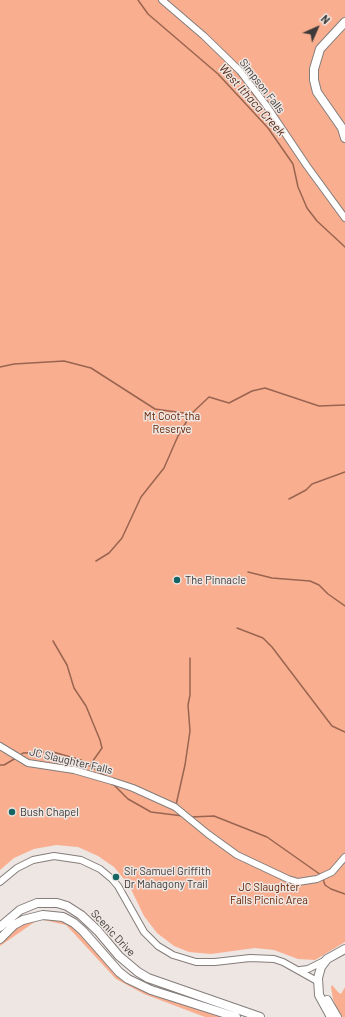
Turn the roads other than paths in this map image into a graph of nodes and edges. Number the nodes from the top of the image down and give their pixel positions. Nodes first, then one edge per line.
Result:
1 (162, 0) edge
2 (345, 22) edge
3 (345, 138) edge
4 (345, 218) edge
5 (0, 746) edge
6 (345, 857) edge
7 (0, 882) edge
8 (0, 927) edge
9 (0, 938) edge
10 (345, 951) edge
11 (326, 960) junction
12 (298, 970) junction
13 (320, 983) junction
14 (236, 1017) edge
15 (260, 1017) edge
16 (331, 1017) edge
17 (337, 1017) edge

1 - 4 street, Simpson Falls
2 - 3 main road
5 - 6 street, JC Slaughter Falls
7 - 12 street
8 - 15 main road, Scenic Drive
9 - 14 main road, Scenic Drive
10 - 11 main road
10 - 13 main road
11 - 12 street
11 - 13 main road
12 - 13 street
13 - 16 main road
13 - 17 main road

